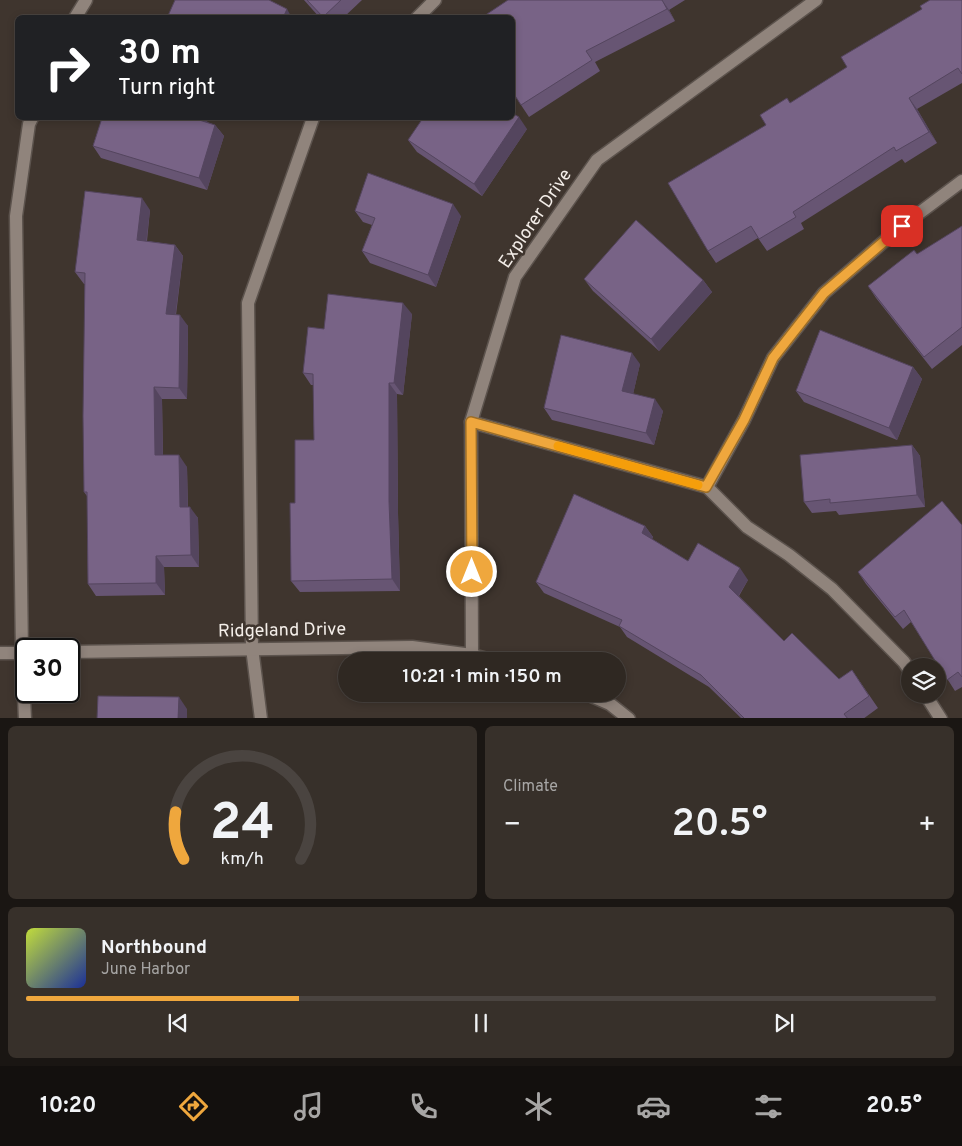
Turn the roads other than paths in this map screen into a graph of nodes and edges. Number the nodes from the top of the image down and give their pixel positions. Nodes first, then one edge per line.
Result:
1 (86, 0) edge
2 (435, 0) edge
3 (816, 0) edge
4 (77, 15) edge
5 (419, 15) edge
6 (31, 120) edge
7 (312, 120) edge
8 (962, 181) edge
9 (471, 422) junction
10 (706, 487) junction
11 (24, 638) edge
12 (252, 648) junction
13 (80, 652) edge
14 (450, 652) edge
15 (472, 652) edge
16 (0, 653) edge
17 (15, 653) edge
18 (901, 659) edge
19 (605, 702) edge
20 (25, 703) edge
21 (931, 703) edge
22 (25, 718) edge
23 (261, 718) edge
24 (629, 718) edge
25 (941, 718) edge

1 - 4 street
2 - 5 street
3 - 9 street, Explorer Drive
6 - 11 street
7 - 12 street
8 - 10 street
9 - 10 street
9 - 15 street, Explorer Drive
10 - 18 street
12 - 13 street, Ridgeland Drive
12 - 14 street, Ridgeland Drive
12 - 23 street
16 - 17 street
19 - 24 street
20 - 22 street
21 - 25 street

